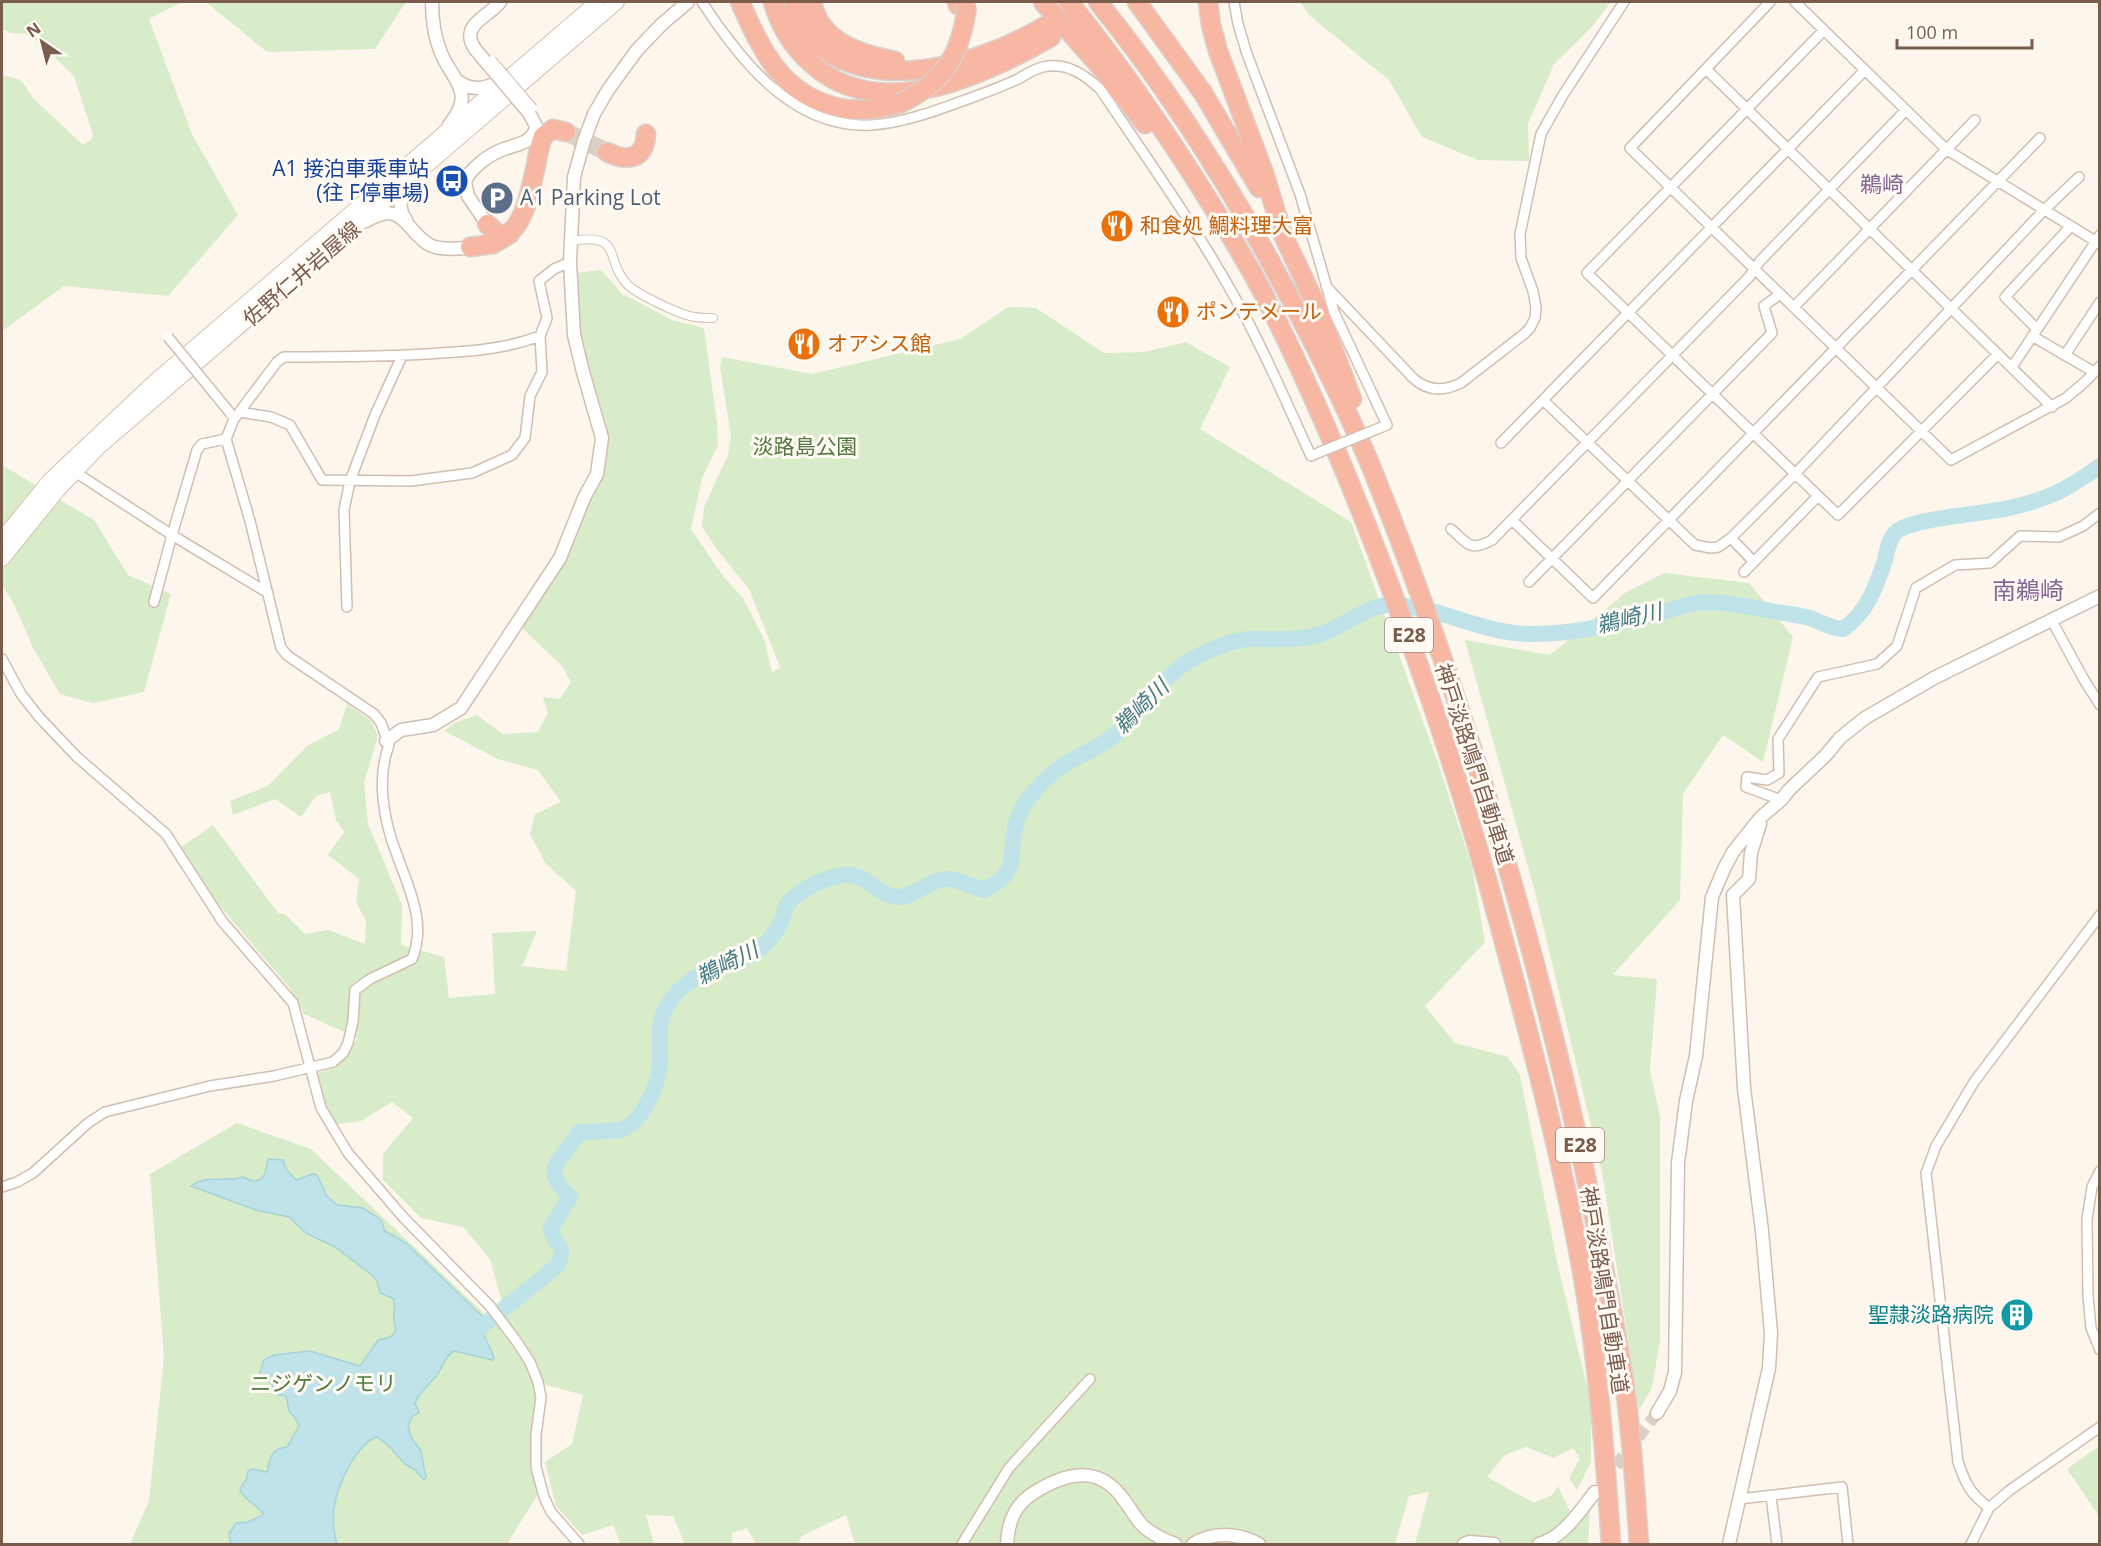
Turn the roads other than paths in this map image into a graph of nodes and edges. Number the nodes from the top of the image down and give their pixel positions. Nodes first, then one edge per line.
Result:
1 (500, 2) edge
2 (597, 2) edge
3 (617, 2) edge
4 (688, 2) edge
5 (702, 2) edge
6 (740, 2) edge
7 (773, 2) edge
8 (793, 2) edge
9 (812, 2) edge
10 (1042, 2) edge
11 (1069, 2) edge
12 (1098, 2) edge
13 (1137, 2) edge
14 (1208, 2) edge
15 (1234, 2) edge
16 (1624, 2) edge
17 (1770, 2) edge
18 (1795, 2) edge
19 (962, 4) edge
20 (434, 5) edge
21 (1824, 30) junction
22 (539, 51) junction
23 (962, 62) junction
24 (1706, 69) junction
25 (1865, 70) junction
26 (459, 82) junction
27 (1747, 109) junction
28 (1906, 110) junction
29 (1976, 120) dead end
30 (566, 132) dead end
31 (646, 134) dead end
32 (2040, 138) dead end
33 (435, 141) junction
34 (1788, 149) junction
35 (1947, 150) junction
36 (607, 152) tunnel mouth
37 (429, 164) junction
38 (2079, 177) dead end
39 (1998, 181) junction
40 (1671, 187) junction
41 (1829, 189) junction
42 (1211, 204) junction
43 (2044, 210) junction
44 (406, 220) junction
45 (488, 224) junction
46 (517, 226) junction
47 (2071, 226) junction
48 (1712, 227) junction
49 (1870, 229) junction
50 (1283, 235) junction
51 (2098, 240) edge
52 (571, 241) junction
53 (470, 247) junction
54 (327, 252) junction
55 (570, 262) junction
56 (1754, 269) junction
57 (1912, 270) junction
58 (1326, 286) junction
59 (1780, 294) junction
60 (2100, 302) edge
61 (1794, 307) junction
62 (1951, 308) junction
63 (1628, 313) junction
64 (713, 318) dead end
65 (2035, 333) junction
66 (540, 336) junction
67 (168, 337) dead end
68 (1836, 348) junction
69 (1998, 354) junction
70 (1672, 355) junction
71 (2065, 355) junction
72 (402, 356) junction
73 (2012, 367) junction
74 (2097, 369) edge
75 (1876, 387) junction
76 (1712, 394) junction
77 (1543, 400) junction
78 (2052, 407) junction
79 (235, 415) junction
80 (1921, 431) junction
81 (1753, 434) junction
82 (226, 439) junction
83 (1587, 442) junction
84 (1501, 443) dead end
85 (75, 472) junction
86 (1373, 472) junction
87 (1795, 474) junction
88 (350, 481) junction
89 (1627, 481) junction
90 (1818, 496) junction
91 (2100, 513) edge
92 (1512, 520) junction
93 (1669, 520) junction
94 (20, 525) junction
95 (1451, 529) dead end
96 (172, 534) junction
97 (1731, 538) junction
98 (2, 539) edge
99 (1552, 558) junction
100 (2, 559) edge
101 (1754, 562) junction
102 (1744, 572) dead end
103 (1529, 582) dead end
104 (268, 593) junction
105 (2100, 596) edge
106 (154, 602) dead end
107 (347, 607) dead end
108 (2051, 620) junction
109 (2, 659) edge
110 (2100, 705) edge
111 (387, 741) junction
112 (1781, 800) junction
113 (1761, 817) junction
114 (2100, 915) edge
115 (310, 1069) junction
116 (2100, 1171) edge
117 (2, 1186) edge
118 (2100, 1350) edge
119 (1090, 1379) dead end
120 (1658, 1413) tunnel mouth
121 (2100, 1427) edge
122 (1595, 1492) tunnel mouth
123 (1771, 1496) junction
124 (1739, 1500) junction
125 (1989, 1508) junction
126 (579, 1545) edge
127 (962, 1545) edge
128 (1007, 1545) edge
129 (1174, 1545) edge
130 (1193, 1545) edge
131 (1259, 1545) edge
132 (1464, 1545) edge
133 (1494, 1545) edge
134 (1539, 1545) edge
135 (1611, 1545) edge
136 (1639, 1545) edge
137 (1729, 1545) edge
138 (1777, 1545) edge
139 (1848, 1545) edge
140 (1971, 1545) edge

1 - 45 street, bridge
2 - 22 main road, 佐野仁井岩屋線
3 - 37 main road, 佐野仁井岩屋線
4 - 52 street
5 - 58 street, bridge
6 - 19 highway, bridge
7 - 23 highway
8 - 23 highway
9 - 23 highway
10 - 42 highway
11 - 42 highway, 神戸淡路鳴門自動車道 / E28
12 - 86 highway, 神戸淡路鳴門自動車道 / E28
13 - 50 highway
14 - 50 highway
15 - 58 street
16 - 58 street
17 - 24 street
18 - 21 street
20 - 26 street
21 - 25 street
21 - 27 street
22 - 26 street
22 - 33 main road, 佐野仁井岩屋線
24 - 27 street
24 - 40 street
25 - 28 street
25 - 34 street
26 - 33 street
27 - 34 street
27 - 40 street
28 - 35 street
28 - 41 street
29 - 35 street
30 - 46 highway
31 - 36 highway
32 - 39 street
33 - 94 main road, 佐野仁井岩屋線
34 - 41 street
34 - 48 street
35 - 39 street
35 - 49 street
37 - 44 street
37 - 54 main road, 佐野仁井岩屋線
38 - 43 street
39 - 43 street
39 - 57 street
40 - 48 street
40 - 63 street
41 - 49 street
41 - 56 street
42 - 135 highway, 神戸淡路鳴門自動車道 / E28
43 - 47 street
43 - 62 street
44 - 53 street
44 - 54 street
45 - 46 highway
45 - 53 street
46 - 53 highway
47 - 51 street
47 - 65 street
48 - 56 street
48 - 63 street
49 - 57 street
49 - 61 street
50 - 86 highway
51 - 65 street
52 - 55 street
52 - 64 street
54 - 85 main road, 佐野仁井岩屋線
55 - 66 street
55 - 111 street
56 - 59 street
56 - 70 street
57 - 62 street
57 - 68 street
59 - 61 street
59 - 76 street
60 - 71 street
61 - 68 street
62 - 69 street
62 - 75 street
63 - 70 street
63 - 77 street
65 - 71 street
65 - 73 street
66 - 72 street
66 - 88 street
67 - 79 street, bridge
68 - 75 street
68 - 81 street
69 - 73 street
69 - 80 street
70 - 76 street
70 - 83 street
71 - 74 street
72 - 79 street
72 - 88 street
73 - 78 street
74 - 78 street
75 - 80 street
75 - 87 street
76 - 81 street
76 - 89 street
77 - 83 street
77 - 84 street
78 - 80 street
79 - 82 street
79 - 88 street
80 - 90 street
81 - 87 street
81 - 93 street
82 - 96 street
82 - 104 street
83 - 89 street
83 - 92 street
85 - 94 main road, 佐野仁井岩屋線
85 - 96 street
86 - 136 highway, 神戸淡路鳴門自動車道 / E28
87 - 90 street
87 - 97 street
88 - 107 street
89 - 93 street
89 - 99 street
90 - 101 street
91 - 112 street
92 - 95 street
92 - 99 street
93 - 97 street
93 - 99 street
94 - 98 main road, 佐野仁井岩屋線
94 - 100 main road, 佐野仁井岩屋線
96 - 104 street
96 - 106 street
97 - 101 street
99 - 103 street
101 - 102 street
104 - 111 street
105 - 108 street
108 - 110 street
108 - 112 street
109 - 115 street
111 - 115 street
112 - 113 street
113 - 120 street
113 - 124 street
114 - 125 street
115 - 117 street
115 - 126 street
116 - 118 street
119 - 127 street
121 - 125 street
122 - 134 street
123 - 124 street
123 - 138 street
123 - 139 street
124 - 137 street
125 - 140 street
128 - 129 street
130 - 131 street
132 - 133 street

